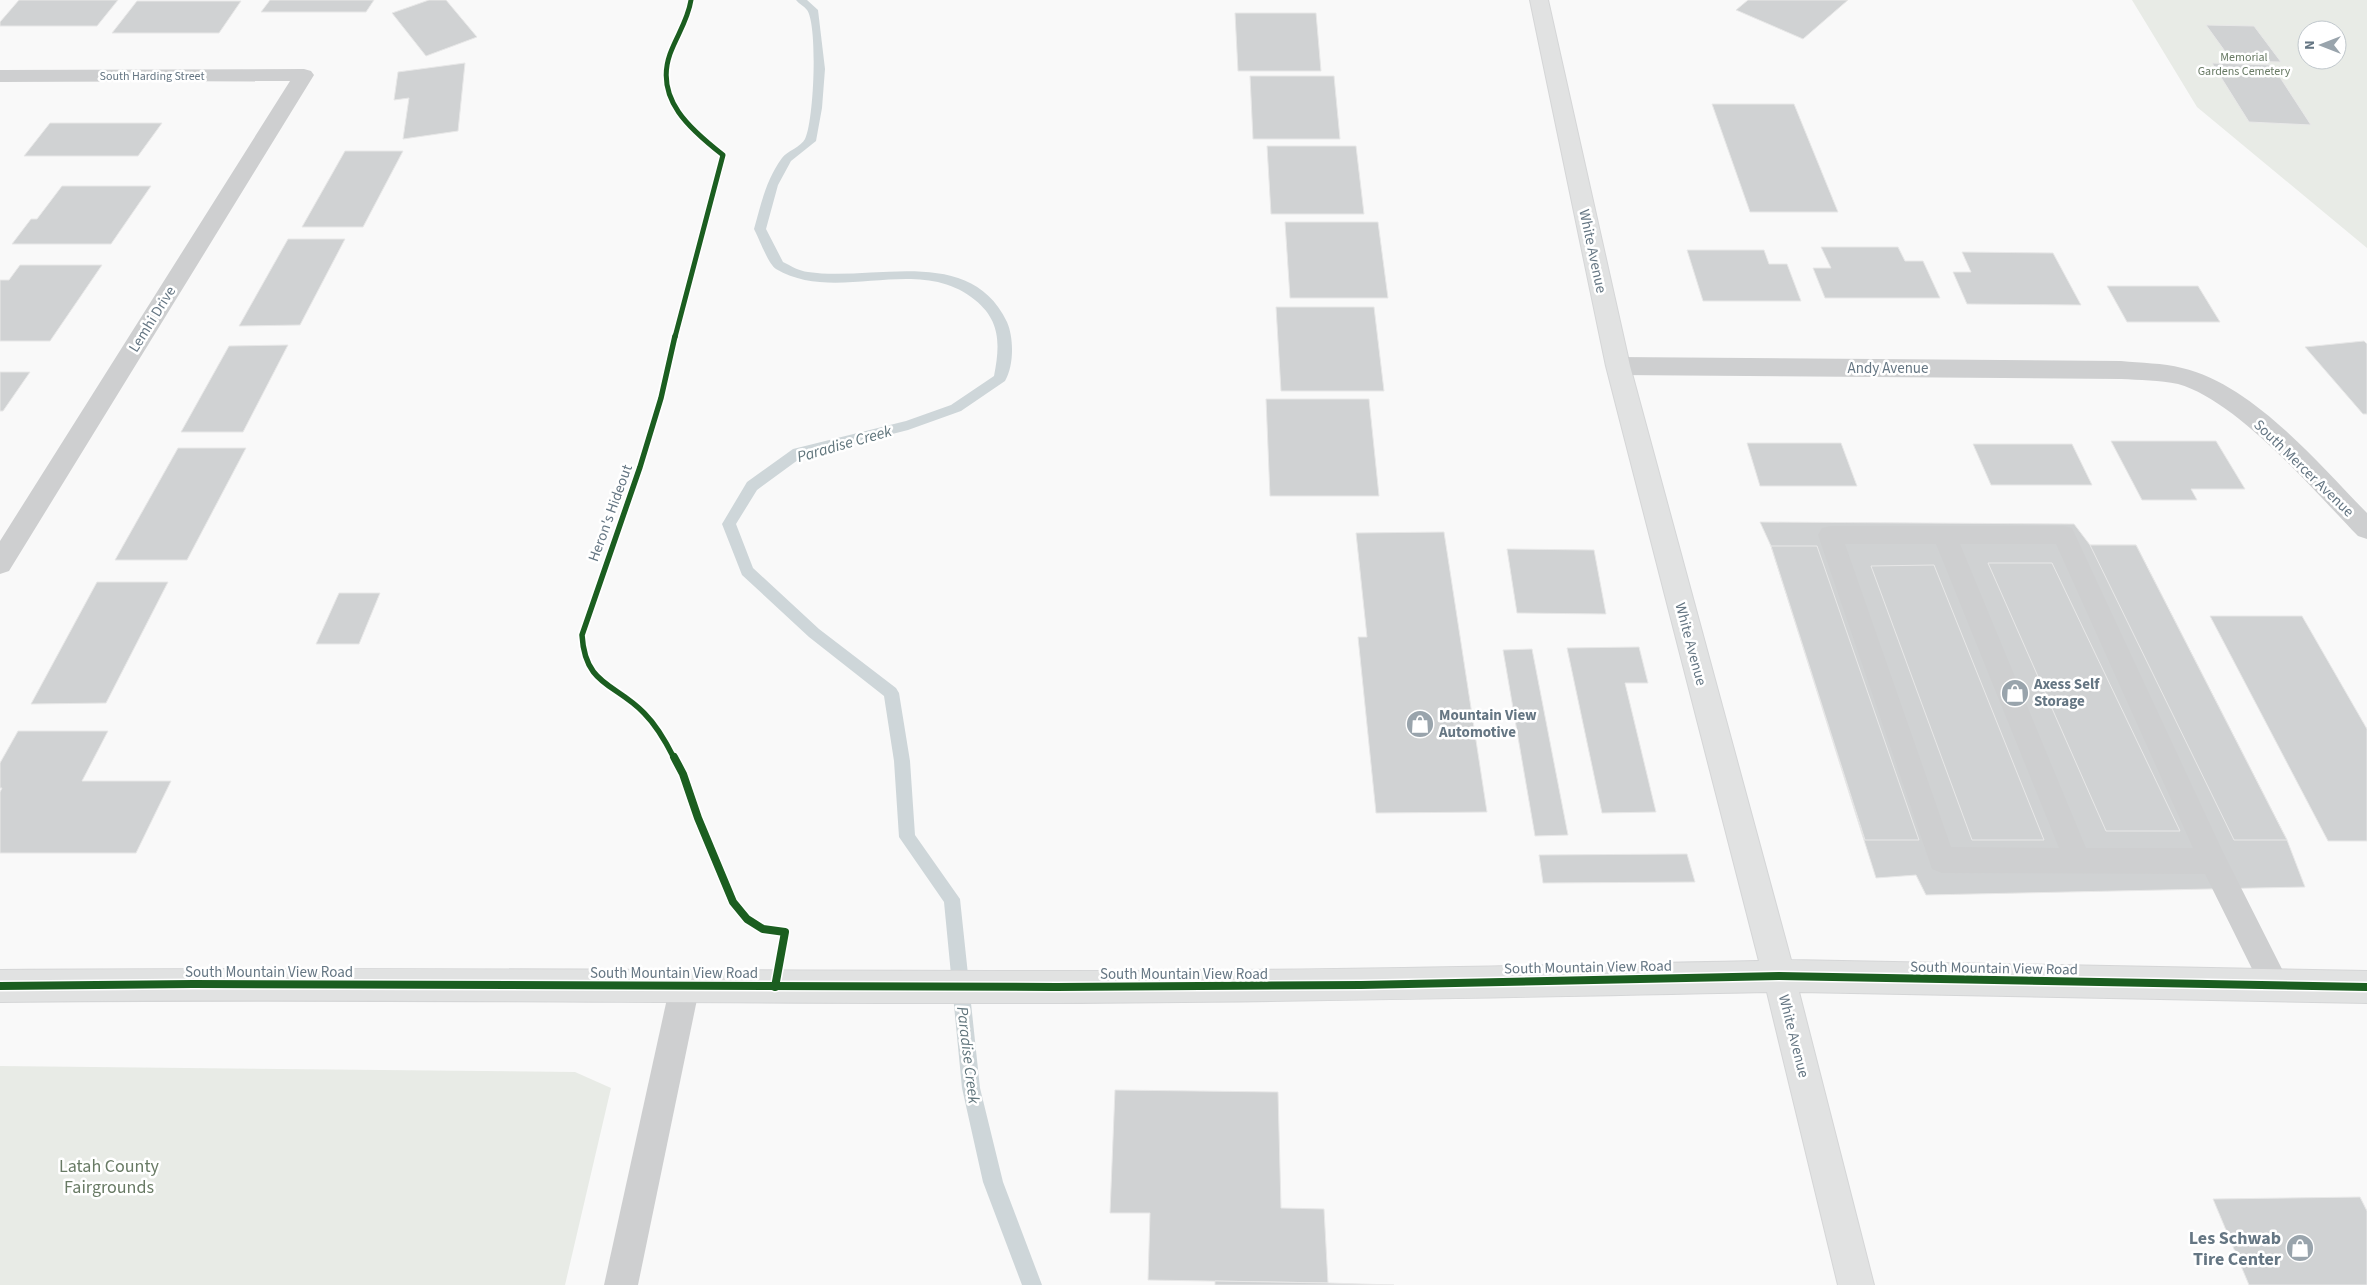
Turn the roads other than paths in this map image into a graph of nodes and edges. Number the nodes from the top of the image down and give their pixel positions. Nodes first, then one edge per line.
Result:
1 (1539, 0) edge
2 (304, 75) joint
3 (0, 76) edge
4 (1618, 366) junction
5 (2157, 374) joint
6 (2367, 529) edge
7 (1944, 535) junction
8 (0, 564) edge
9 (2078, 861) junction
10 (2214, 861) junction
11 (1779, 976) junction
12 (685, 985) junction
13 (2275, 985) junction
14 (0, 986) edge
15 (2367, 987) edge
16 (621, 1285) edge
17 (1856, 1285) edge

1 - 4 street, White Avenue
2 - 3 street, South Harding Street
2 - 8 street, Lemhi Drive
4 - 5 street, Andy Avenue
4 - 11 street, White Avenue
5 - 6 street, South Mercer Avenue
7 - 9 lane
7 - 9 lane
7 - 10 lane
9 - 10 lane
10 - 13 lane
11 - 12 street, South Mountain View Road
11 - 13 street, South Mountain View Road
11 - 17 street, White Avenue
12 - 14 street, South Mountain View Road
12 - 16 lane
13 - 15 street, South Mountain View Road

